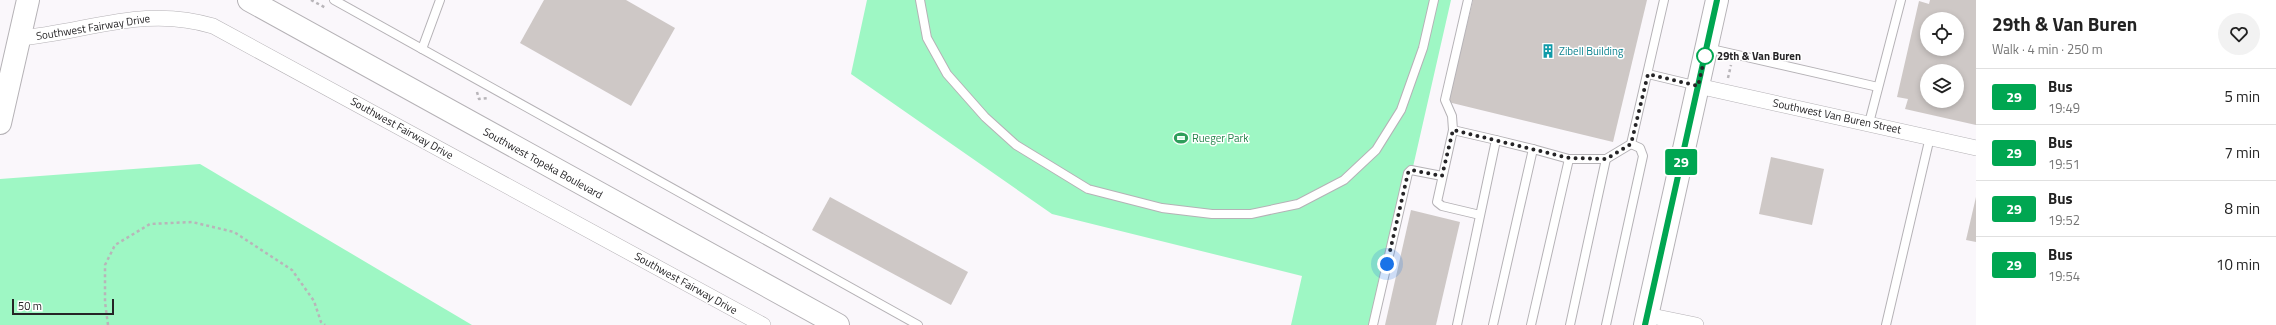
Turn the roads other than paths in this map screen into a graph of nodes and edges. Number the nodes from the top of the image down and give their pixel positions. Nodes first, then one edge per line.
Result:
1 (28, 0) edge
2 (249, 0) edge
3 (334, 0) edge
4 (440, 0) edge
5 (920, 0) edge
6 (1434, 0) edge
7 (1468, 0) edge
8 (1664, 0) edge
9 (1717, 0) edge
10 (1902, 0) edge
11 (19, 38) junction
12 (422, 48) junction
13 (1706, 48) junction
14 (1648, 74) junction
15 (1698, 86) junction
16 (1878, 88) junction
17 (0, 123) edge
18 (1869, 123) junction
19 (1453, 130) junction
20 (1930, 137) junction
21 (1496, 140) junction
22 (1631, 144) junction
23 (1976, 148) edge
24 (1533, 149) junction
25 (1569, 158) junction
26 (1606, 159) junction
27 (1442, 176) junction
28 (1480, 214) junction
29 (1646, 320) edge
30 (763, 325) edge
31 (838, 325) edge
32 (918, 325) edge
33 (1373, 325) edge
34 (1457, 325) edge
35 (1492, 325) edge
36 (1531, 325) edge
37 (1570, 325) edge
38 (1606, 325) edge
39 (1696, 325) edge
40 (1886, 325) edge

1 - 11 main road
2 - 31 main road, Southwest Topeka Boulevard
3 - 12 lane
4 - 12 lane
5 - 6 lane
7 - 19 lane
8 - 14 lane
9 - 13 main road
10 - 16 lane
11 - 17 main road
11 - 30 street, Southwest Fairway Drive
12 - 32 lane
13 - 15 main road
13 - 16 lane
14 - 15 lane
14 - 22 lane
15 - 18 street, Southwest Van Buren Street
15 - 29 main road
16 - 18 lane
18 - 20 street, Southwest Van Buren Street
19 - 21 lane
19 - 27 lane
20 - 23 street, Southwest Van Buren Street
20 - 40 lane
21 - 24 lane
21 - 28 lane
22 - 26 lane
22 - 38 lane
24 - 25 lane
24 - 35 lane
25 - 26 lane
25 - 36 lane
26 - 37 lane
27 - 28 lane
27 - 33 lane
28 - 34 lane
29 - 39 street

